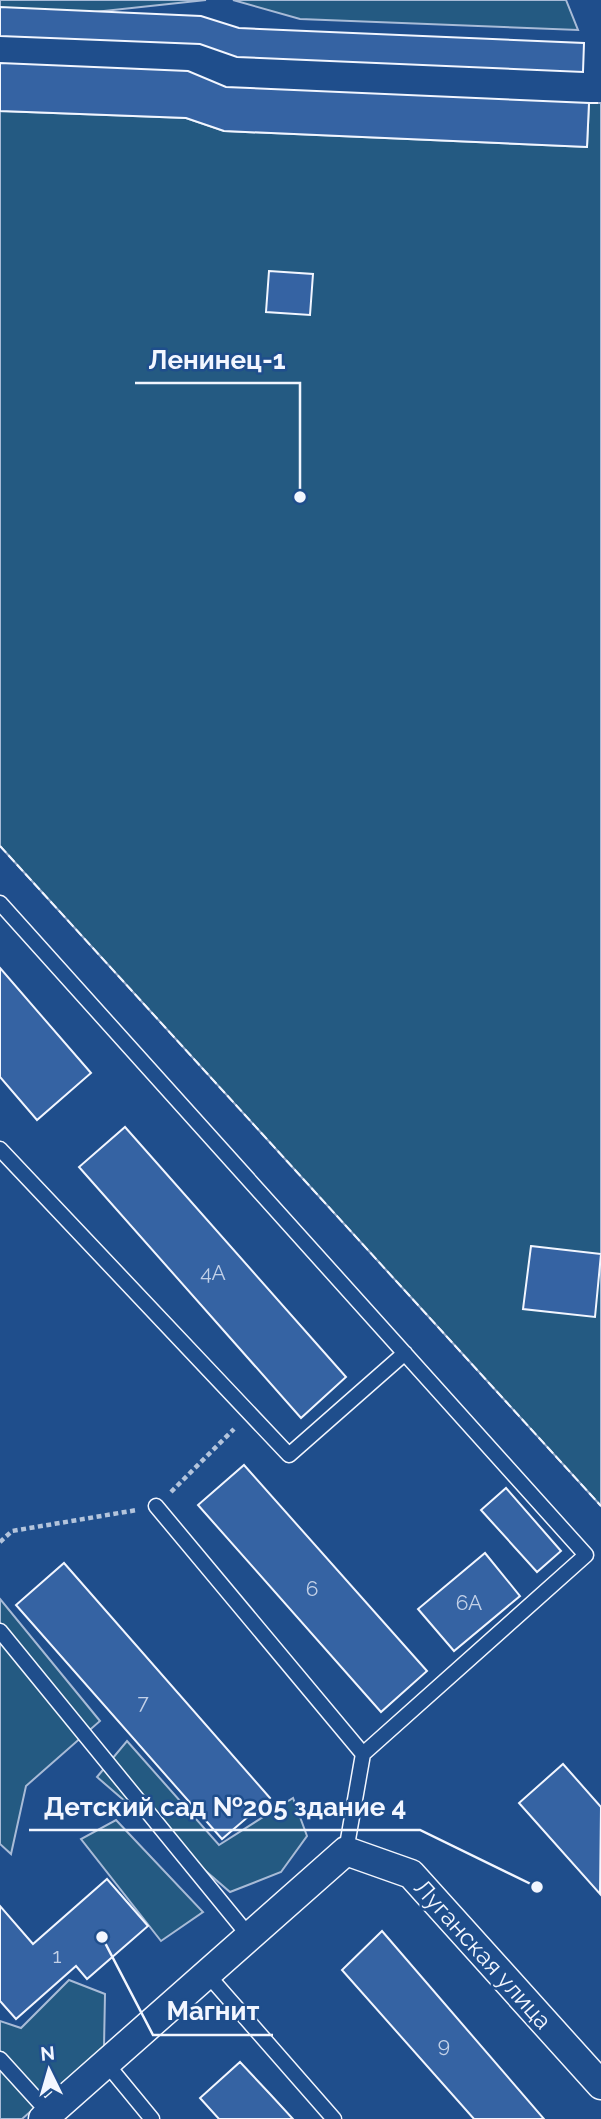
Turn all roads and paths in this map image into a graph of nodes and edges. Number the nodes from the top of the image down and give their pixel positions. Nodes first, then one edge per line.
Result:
1 (0, 903) edge
2 (0, 1149) edge
3 (405, 1353) junction
4 (229, 1433) dead end
5 (156, 1506) junction
6 (0, 1542) edge
7 (0, 1631) edge
8 (363, 1754) junction
9 (345, 1851) junction
10 (249, 1936) junction
11 (207, 1974) junction
12 (0, 2059) edge
13 (106, 2063) junction
14 (601, 2085) edge
15 (46, 2116) edge
16 (152, 2119) edge
17 (334, 2119) edge

1 - 3 lane
2 - 3 lane
3 - 8 lane
4 - 5 path
5 - 6 path
5 - 8 lane
7 - 10 lane
8 - 9 lane
9 - 10 street
9 - 14 street, Луганская улица
10 - 11 street
11 - 13 street
11 - 17 lane
12 - 15 lane
13 - 15 street
13 - 16 lane

